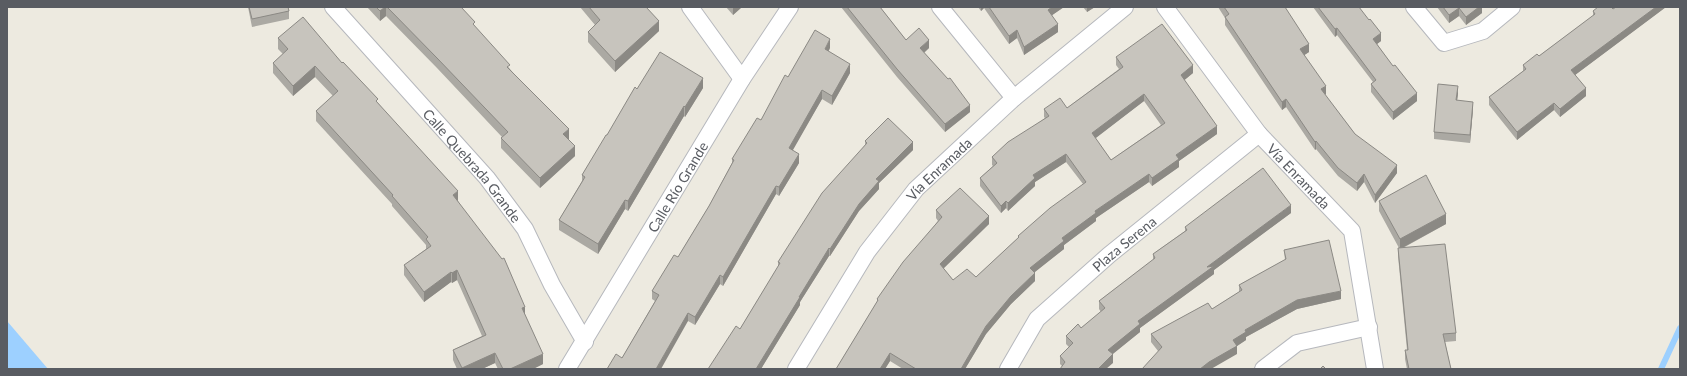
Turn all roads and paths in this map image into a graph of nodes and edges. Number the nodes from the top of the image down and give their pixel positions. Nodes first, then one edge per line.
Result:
1 (333, 7) edge
2 (690, 7) edge
3 (790, 7) edge
4 (940, 7) edge
5 (1125, 7) edge
6 (1165, 7) edge
7 (1414, 7) edge
8 (1512, 7) edge
9 (742, 79) junction
10 (1014, 98) junction
11 (1259, 134) junction
12 (1369, 326) junction
13 (585, 342) junction
14 (567, 369) edge
15 (796, 369) edge
16 (1008, 369) edge
17 (1262, 369) edge
18 (1375, 369) edge

1 - 13 street, Calle Quebrada Grande
2 - 9 street
3 - 9 street, Calle Río Grande
4 - 10 street
5 - 10 street, Vía Enramada
6 - 11 street, Vía Enramada
7 - 8 street
9 - 13 street, Calle Río Grande
10 - 15 street, Vía Enramada
11 - 12 street, Vía Enramada
11 - 16 street, Plaza Serena
12 - 17 street
12 - 18 street, Vía Enramada
13 - 14 street, Calle Río Grande

